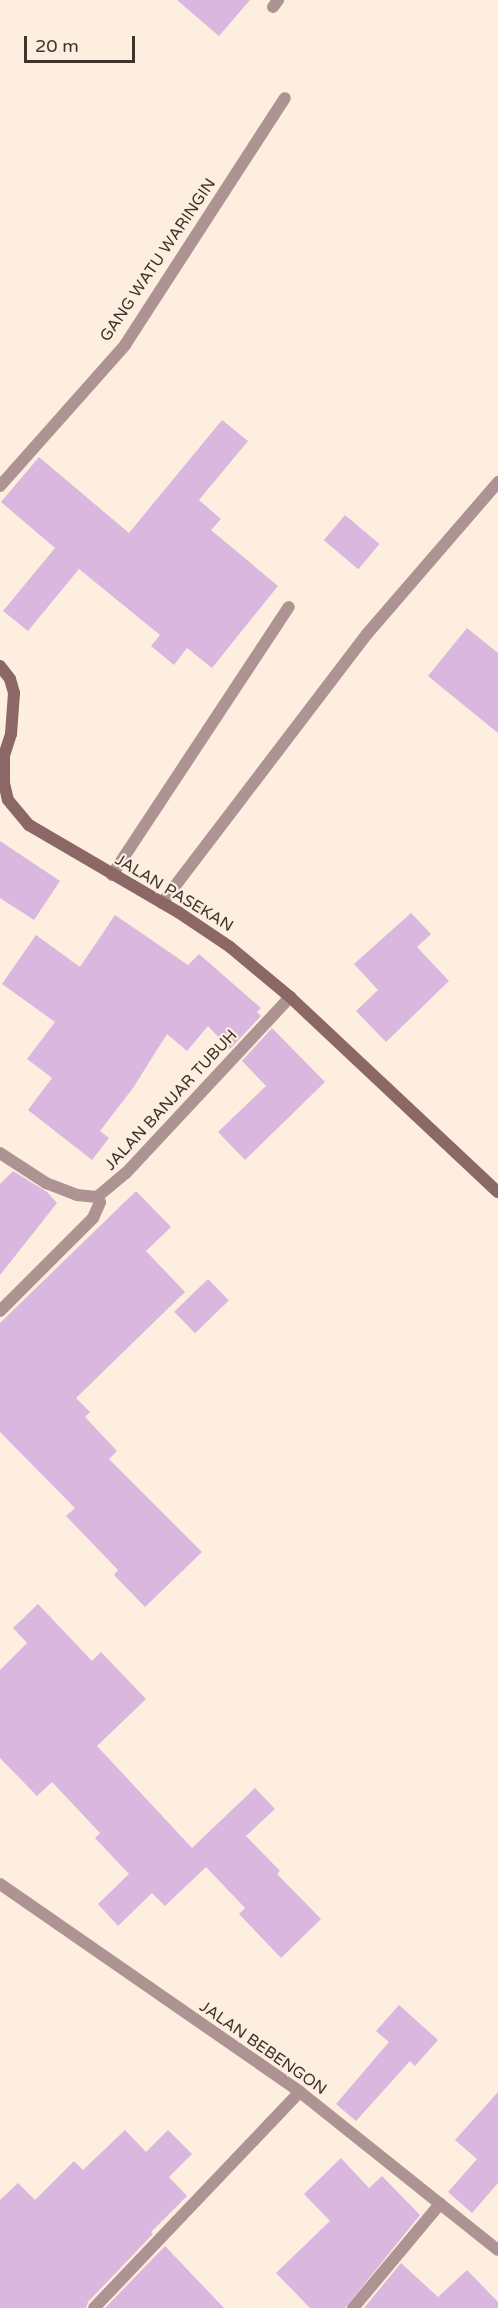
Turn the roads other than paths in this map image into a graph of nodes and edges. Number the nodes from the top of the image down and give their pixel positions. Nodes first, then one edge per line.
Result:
1 (285, 98) dead end
2 (498, 482) edge
3 (0, 486) edge
4 (289, 607) dead end
5 (0, 666) edge
6 (4, 799) edge
7 (112, 874) junction
8 (162, 903) junction
9 (290, 997) junction
10 (0, 1153) edge
11 (498, 1192) edge
12 (97, 1197) junction
13 (0, 1311) edge
14 (0, 1884) edge
15 (300, 2092) junction
16 (440, 2204) junction
17 (498, 2250) edge
18 (94, 2308) edge
19 (353, 2308) edge

1 - 3 street, GANG WATU WARINGIN
2 - 8 street
4 - 7 street
5 - 6 street, JALAN PASEKAN
6 - 7 street, JALAN PASEKAN
7 - 8 street, JALAN PASEKAN
8 - 9 street, JALAN PASEKAN
9 - 11 street, JALAN PASEKAN
9 - 12 street, JALAN BANJAR TUBUH
10 - 12 street
12 - 13 street
14 - 15 street, JALAN BEBENGON
15 - 16 street, JALAN BEBENGON
15 - 18 street
16 - 17 street, JALAN BEBENGON
16 - 19 street

